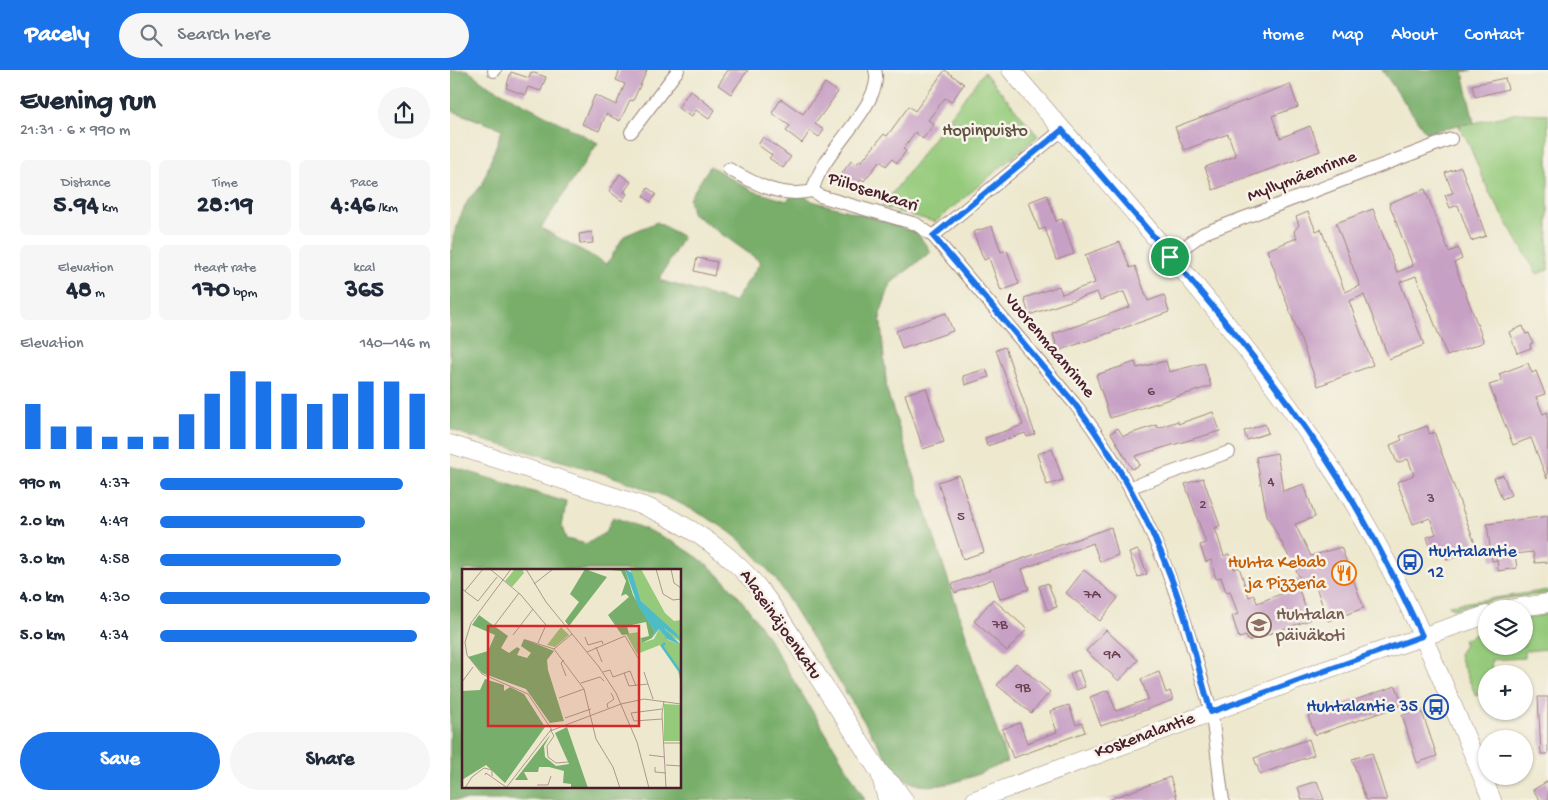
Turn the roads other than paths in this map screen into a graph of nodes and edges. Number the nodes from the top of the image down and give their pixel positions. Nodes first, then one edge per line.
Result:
1 (678, 70) edge
2 (875, 70) edge
3 (1011, 70) edge
4 (1062, 130) junction
5 (631, 132) dead end
6 (1451, 139) dead end
7 (729, 169) dead end
8 (813, 191) junction
9 (933, 236) junction
10 (1170, 257) junction
11 (450, 444) edge
12 (1229, 452) dead end
13 (1131, 487) junction
14 (1548, 603) edge
15 (1533, 605) edge
16 (1478, 618) edge
17 (1422, 636) junction
18 (1211, 712) junction
19 (880, 773) junction
20 (886, 800) edge
21 (904, 800) edge
22 (975, 800) edge
23 (1223, 800) edge
24 (1492, 800) edge

1 - 5 street
2 - 8 street
3 - 4 street
4 - 9 street
4 - 10 street
6 - 10 street, Myllymäenrinne
7 - 8 street, Piilosenkaari
8 - 9 street, Piilosenkaari
9 - 13 street, Vuorenmaanrinne
10 - 17 street
11 - 19 street, Alaseinäjoenkatu
12 - 13 street
13 - 18 street, Vuorenmaanrinne
14 - 15 street
16 - 17 street, Koskenalantie
17 - 18 street, Koskenalantie
17 - 24 street
18 - 22 street, Koskenalantie
18 - 23 street, Vuorenmaanrinne
19 - 20 street, Alaseinäjoenkatu
19 - 21 street, Alaseinäjoenkatu

